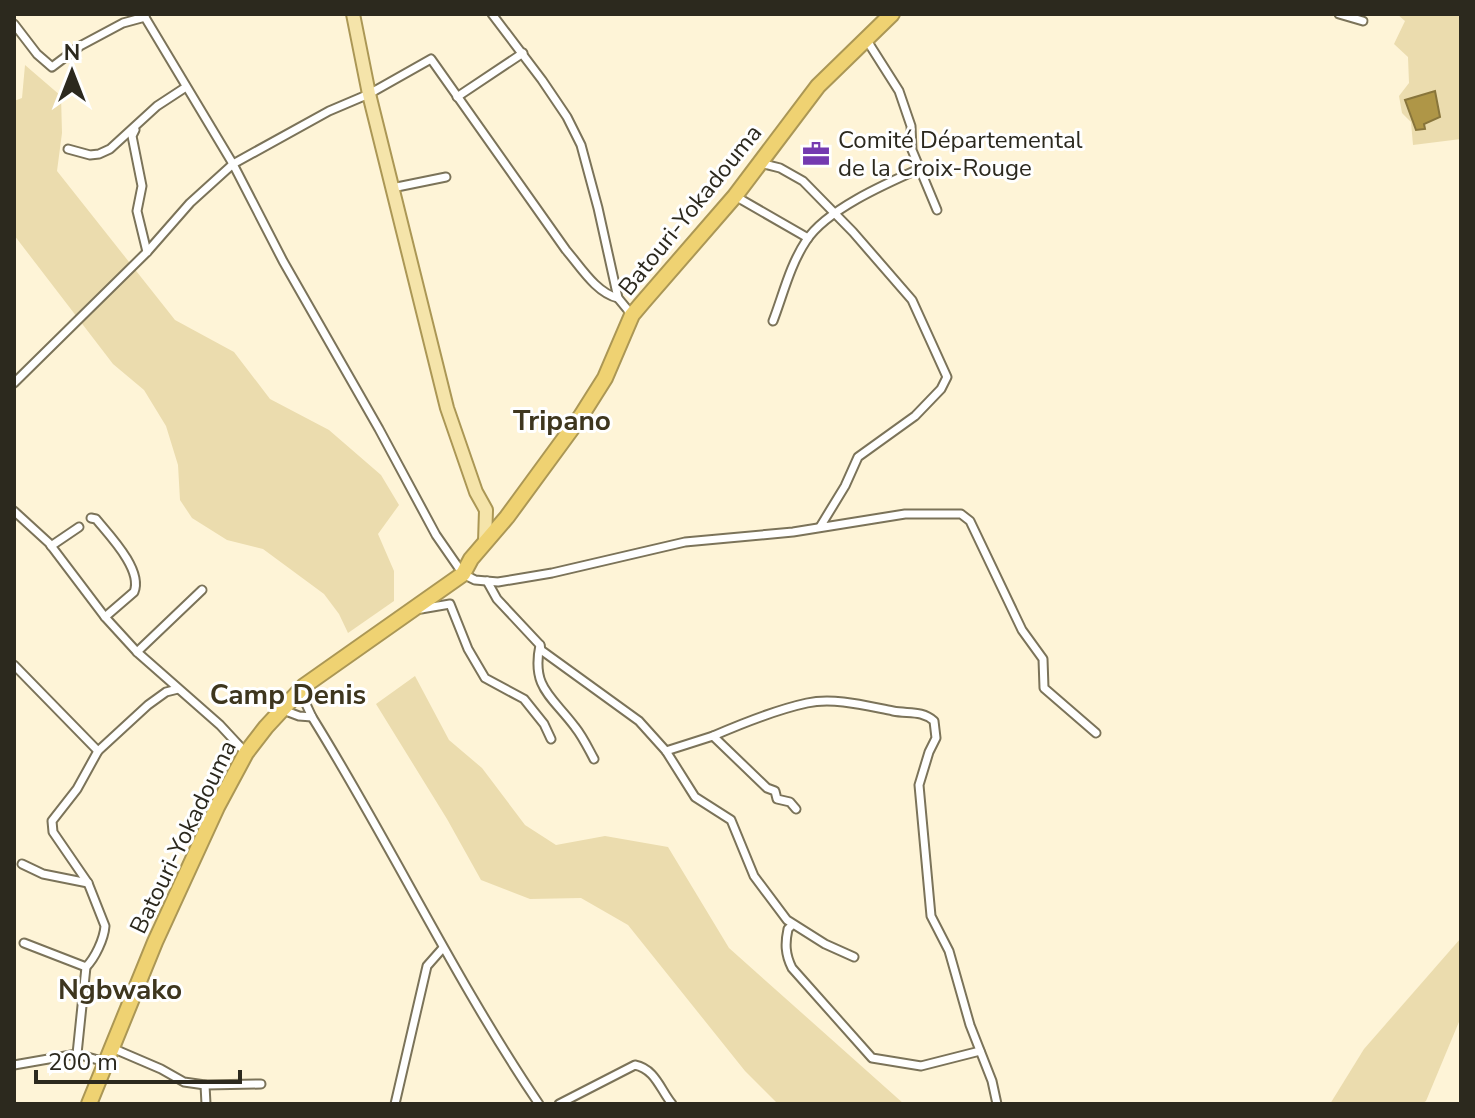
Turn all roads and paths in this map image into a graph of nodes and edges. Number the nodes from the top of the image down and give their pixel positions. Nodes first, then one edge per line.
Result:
1 (353, 14) edge
2 (492, 14) edge
3 (892, 14) edge
4 (1339, 14) edge
5 (144, 16) edge
6 (1363, 21) dead end
7 (14, 24) edge
8 (866, 39) junction
9 (523, 53) junction
10 (186, 87) junction
11 (369, 94) junction
12 (457, 97) junction
13 (141, 120) junction
14 (68, 149) dead end
15 (760, 163) junction
16 (233, 164) junction
17 (919, 169) junction
18 (446, 177) dead end
19 (392, 188) junction
20 (735, 196) junction
21 (937, 210) dead end
22 (836, 213) junction
23 (808, 238) junction
24 (147, 252) junction
25 (618, 298) junction
26 (632, 315) junction
27 (773, 321) dead end
28 (14, 383) edge
29 (486, 510) junction
30 (14, 511) edge
31 (507, 517) junction
32 (91, 518) dead end
33 (79, 527) dead end
34 (820, 527) junction
35 (485, 542) junction
36 (51, 546) junction
37 (463, 574) junction
38 (487, 581) junction
39 (202, 590) dead end
40 (416, 605) junction
41 (105, 617) junction
42 (540, 645) junction
43 (137, 652) junction
44 (14, 665) edge
45 (169, 681) junction
46 (304, 686) junction
47 (178, 689) junction
48 (166, 692) junction
49 (282, 709) junction
50 (312, 717) junction
51 (1096, 733) dead end
52 (713, 736) junction
53 (551, 739) dead end
54 (98, 751) junction
55 (666, 751) junction
56 (246, 753) junction
57 (594, 759) dead end
58 (796, 809) dead end
59 (22, 864) dead end
60 (88, 883) junction
61 (792, 925) junction
62 (24, 943) dead end
63 (442, 949) junction
64 (854, 957) dead end
65 (86, 967) junction
66 (980, 1051) junction
67 (77, 1054) junction
68 (108, 1055) junction
69 (14, 1065) edge
70 (261, 1084) dead end
71 (205, 1085) junction
72 (89, 1104) edge
73 (206, 1104) edge
74 (395, 1104) edge
75 (539, 1104) edge
76 (559, 1104) edge
77 (672, 1104) edge
78 (997, 1104) edge

1 - 11 main road
2 - 9 street
3 - 8 highway, Batouri-Yokadouma
4 - 6 street
5 - 7 street
5 - 10 street
8 - 15 highway, Batouri-Yokadouma
8 - 17 street
9 - 12 street
9 - 25 street
10 - 13 street
10 - 16 street
11 - 12 street
11 - 16 street
11 - 19 main road
12 - 25 street
13 - 14 street
13 - 24 street
15 - 20 highway, Batouri-Yokadouma
15 - 22 street
16 - 24 street
16 - 37 street
17 - 21 street
17 - 22 street
18 - 19 street
19 - 29 main road
20 - 23 street
20 - 26 highway, Batouri-Yokadouma
22 - 23 street
22 - 34 street
23 - 27 street
24 - 28 street
25 - 26 street
26 - 31 highway, Batouri-Yokadouma
29 - 31 main road
29 - 35 main road
30 - 36 street
31 - 35 highway, Batouri-Yokadouma
32 - 41 street
33 - 36 street
34 - 38 street
34 - 51 street
35 - 37 highway, Batouri-Yokadouma
36 - 41 street
37 - 38 street
37 - 40 highway, Batouri-Yokadouma
38 - 42 street
39 - 43 street
40 - 46 highway, Batouri-Yokadouma
40 - 53 street
41 - 43 street
42 - 55 street
42 - 57 street
43 - 45 street
44 - 54 street
45 - 47 street
45 - 48 street
46 - 49 highway, Batouri-Yokadouma
46 - 50 street
47 - 48 street
47 - 56 street
48 - 54 street
49 - 50 street
49 - 56 highway, Batouri-Yokadouma
50 - 63 street
52 - 55 street
52 - 58 street
52 - 66 street
54 - 60 street
55 - 61 street
56 - 68 highway, Batouri-Yokadouma
59 - 60 street
60 - 65 street
61 - 64 street
61 - 66 street
62 - 65 street
63 - 74 street
63 - 75 street
65 - 67 street
66 - 78 street
67 - 68 street
67 - 69 street
68 - 71 street
68 - 72 highway, Batouri-Yokadouma
70 - 71 street
71 - 73 street
76 - 77 street

